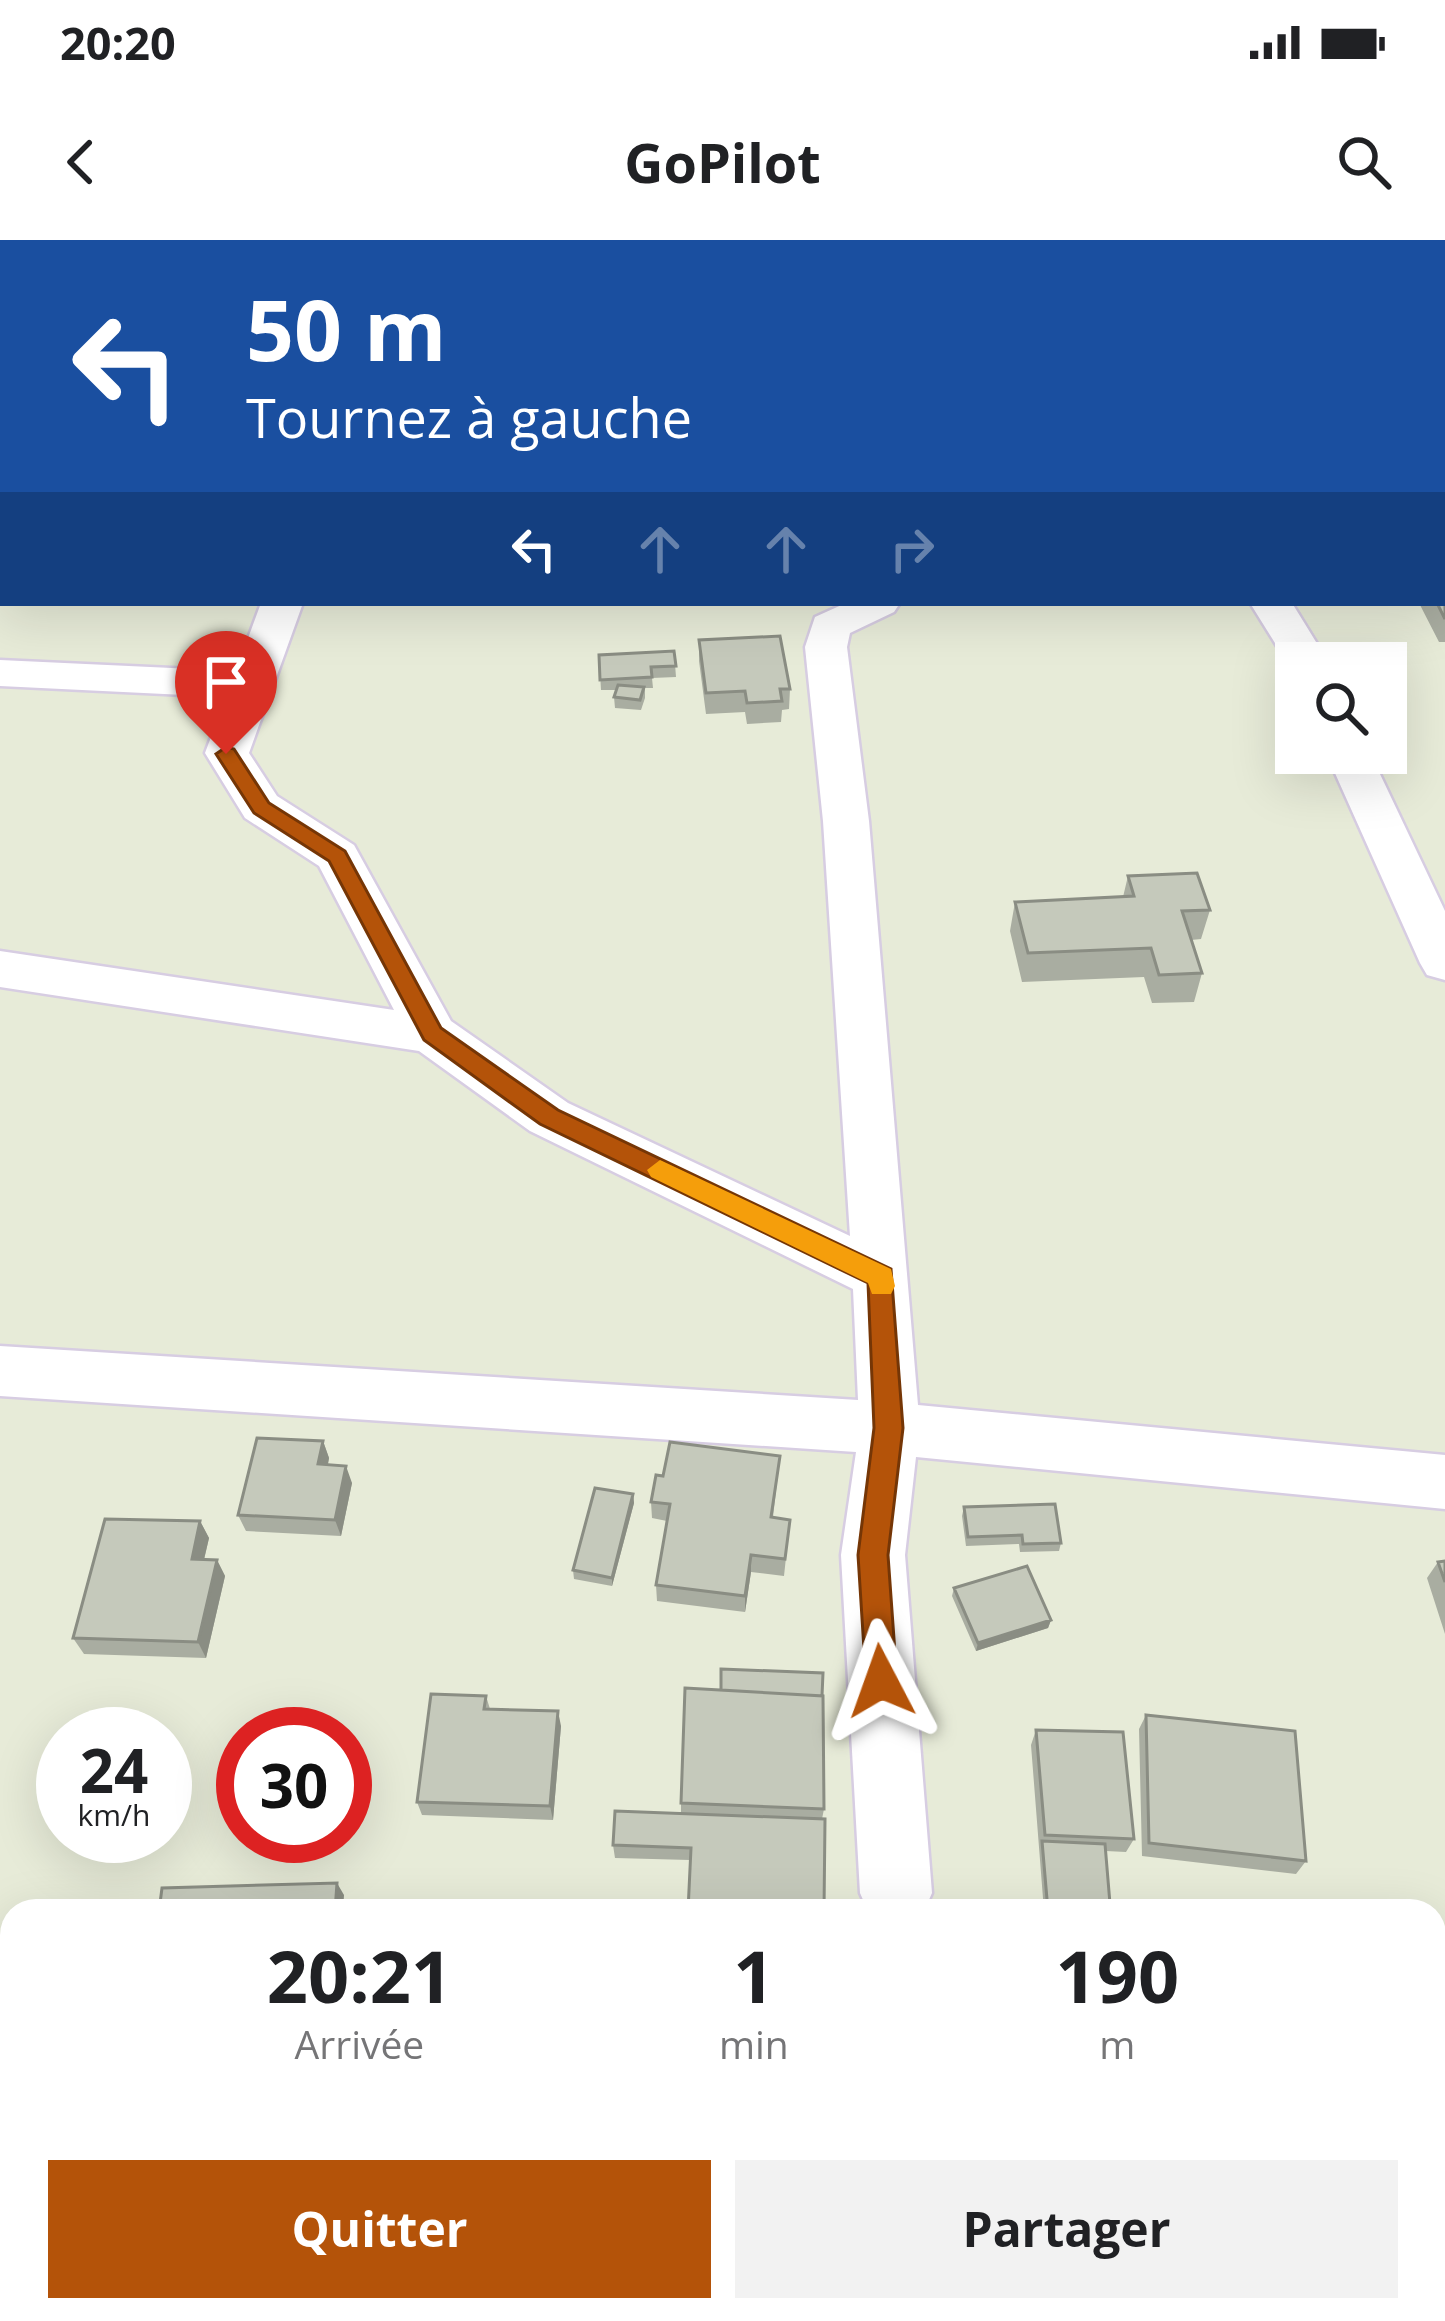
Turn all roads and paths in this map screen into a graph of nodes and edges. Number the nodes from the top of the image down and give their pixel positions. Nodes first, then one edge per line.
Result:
1 (281, 606) edge
2 (865, 606) edge
3 (1272, 606) edge
4 (829, 614) edge
5 (1295, 642) edge
6 (0, 674) edge
7 (252, 685) junction
8 (1358, 774) edge
9 (1445, 963) edge
10 (0, 969) edge
11 (432, 1034) junction
12 (881, 1277) junction
13 (0, 1371) edge
14 (889, 1428) junction
15 (1445, 1482) edge
16 (896, 1893) dead end

1 - 7 street
2 - 4 street
3 - 5 street
4 - 12 street
6 - 7 street
7 - 11 street
8 - 9 street
10 - 11 street
11 - 12 street
12 - 14 street
13 - 14 street
14 - 15 street
14 - 16 street

